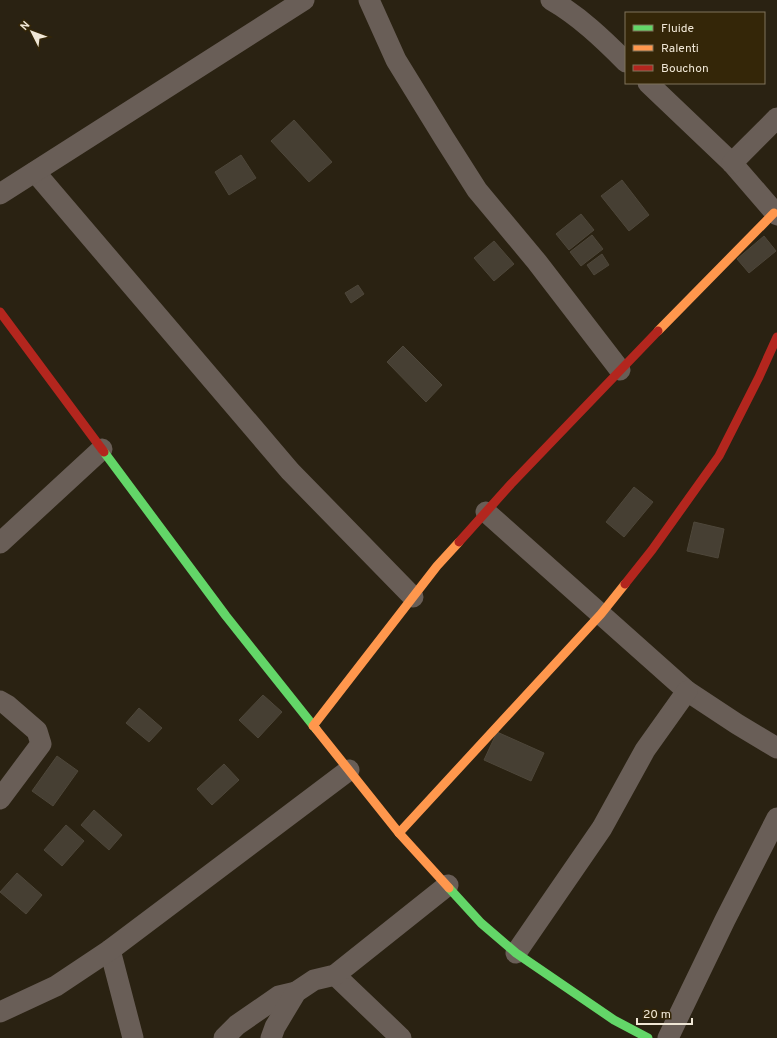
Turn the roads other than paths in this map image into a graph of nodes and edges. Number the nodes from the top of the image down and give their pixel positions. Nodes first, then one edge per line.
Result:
1 (304, 0) edge
2 (369, 0) edge
3 (551, 0) edge
4 (625, 61) edge
5 (649, 84) edge
6 (777, 118) edge
7 (732, 163) junction
8 (35, 172) junction
9 (0, 194) edge
10 (776, 214) edge
11 (0, 312) edge
12 (777, 336) edge
13 (620, 370) junction
14 (102, 449) junction
15 (486, 512) junction
16 (0, 543) edge
17 (413, 597) junction
18 (601, 614) junction
19 (688, 690) junction
20 (0, 701) edge
21 (313, 726) junction
22 (777, 748) edge
23 (349, 770) junction
24 (0, 799) edge
25 (777, 818) edge
26 (400, 833) junction
27 (448, 885) junction
28 (110, 950) junction
29 (516, 953) junction
30 (335, 975) junction
31 (296, 992) junction
32 (0, 1012) edge
33 (133, 1038) edge
34 (224, 1038) edge
35 (271, 1038) edge
36 (402, 1038) edge
37 (648, 1038) edge
38 (668, 1038) edge

1 - 8 street
2 - 13 street
3 - 4 street
5 - 7 street
6 - 7 street
7 - 10 street
8 - 9 street
8 - 17 street
10 - 13 street
11 - 14 street
12 - 18 street
13 - 15 street
14 - 16 street
14 - 21 street
15 - 17 street
15 - 18 street
17 - 21 street
18 - 19 street
18 - 26 street
19 - 22 street
19 - 29 street
20 - 24 street
21 - 23 street
23 - 26 street
23 - 28 street
25 - 38 street
26 - 27 street
27 - 29 street
27 - 30 street
28 - 32 street
28 - 33 street
29 - 37 street
30 - 31 street
30 - 36 street
31 - 34 street
31 - 35 street

